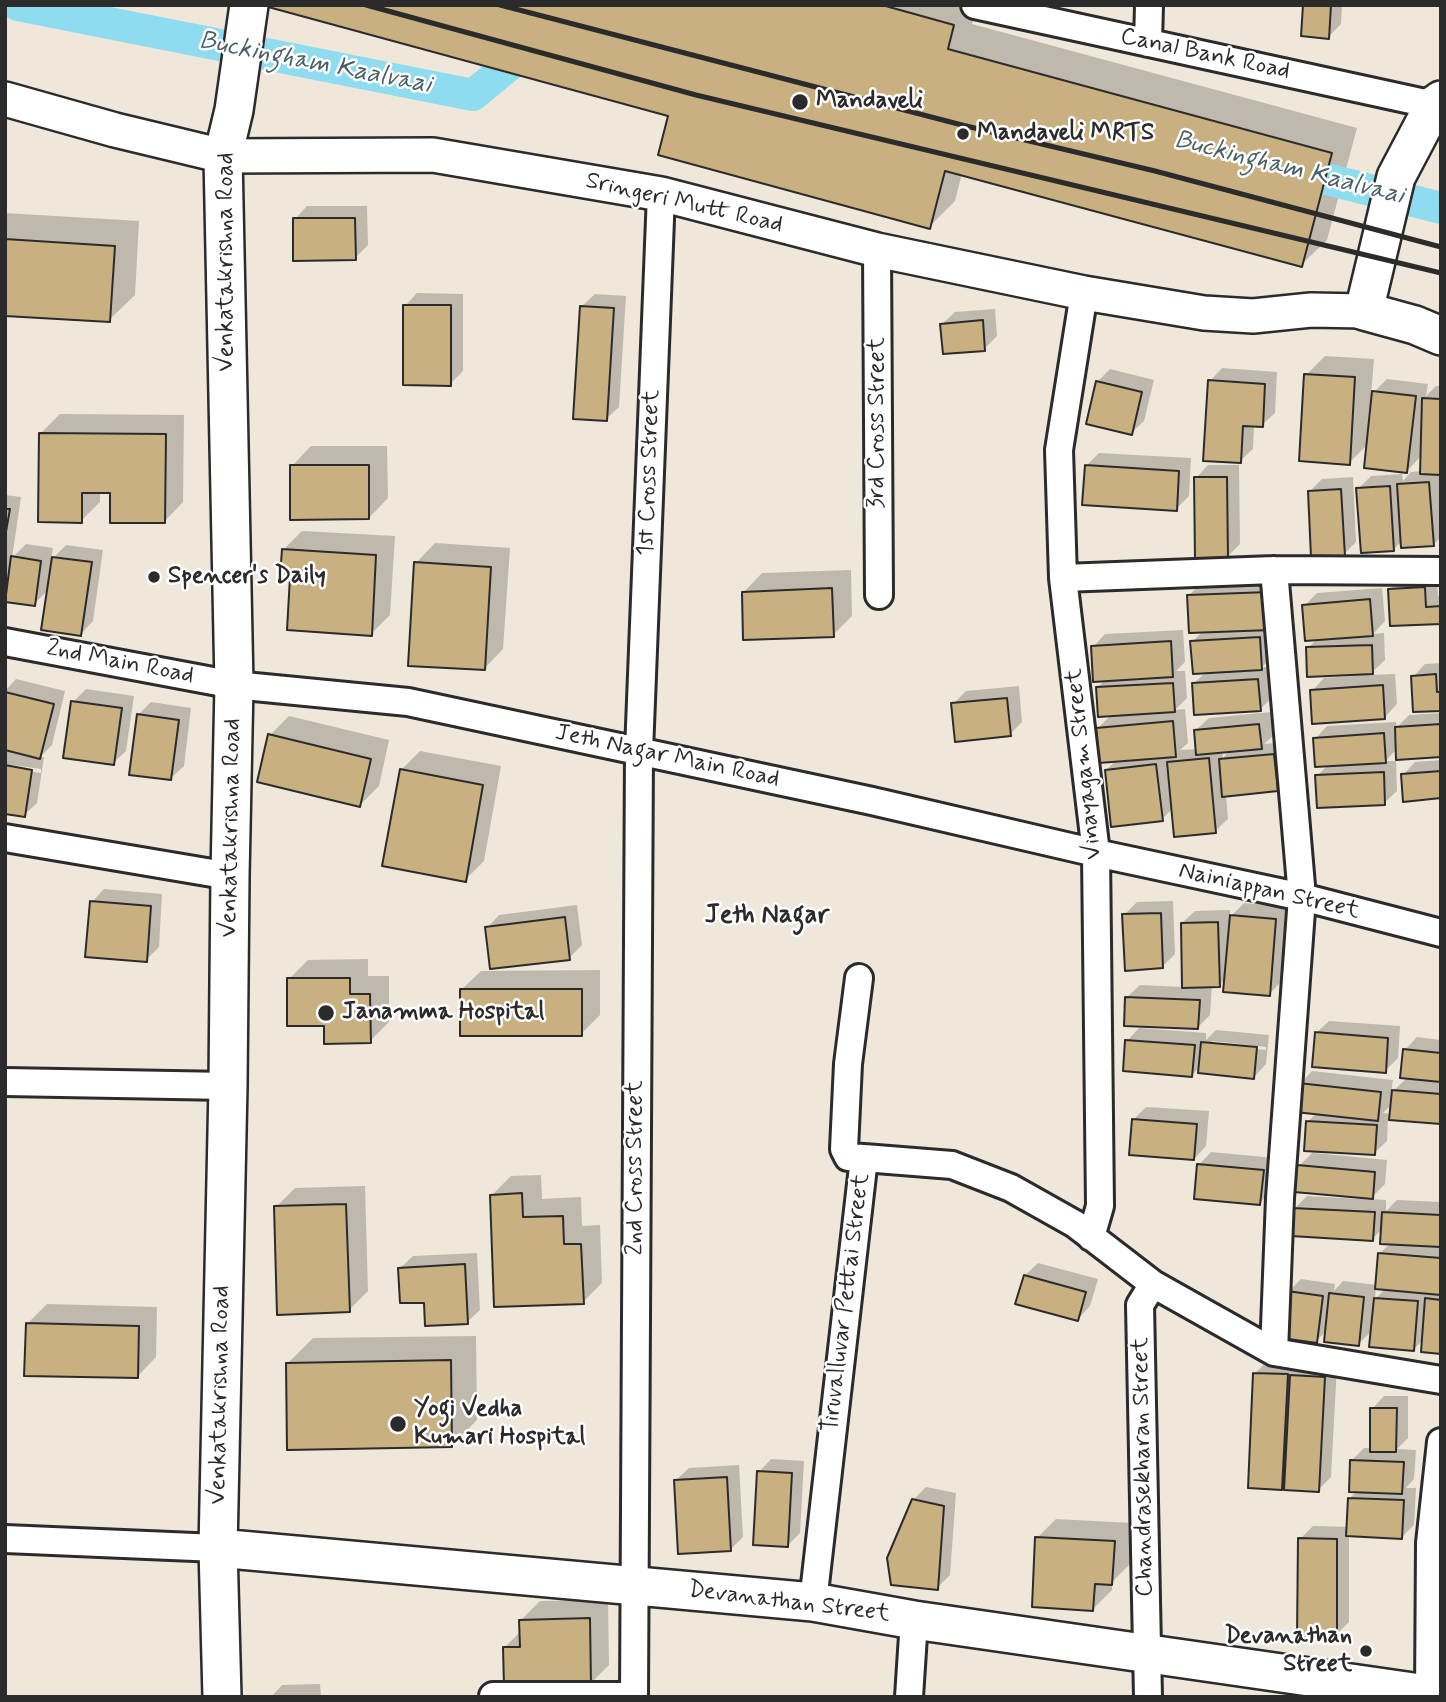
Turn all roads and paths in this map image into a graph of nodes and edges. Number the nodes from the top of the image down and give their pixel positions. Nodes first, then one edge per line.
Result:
1 (249, 5) edge
2 (975, 5) edge
3 (1149, 5) edge
4 (1148, 43) junction
5 (5, 99) edge
6 (1437, 102) edge
7 (223, 156) junction
8 (662, 194) junction
9 (877, 250) junction
10 (1084, 293) junction
11 (1363, 311) junction
12 (1441, 336) edge
13 (1274, 570) junction
14 (1441, 571) edge
15 (1063, 578) junction
16 (879, 596) dead end
17 (5, 642) edge
18 (234, 685) junction
19 (639, 751) junction
20 (5, 838) edge
21 (1097, 853) junction
22 (230, 876) junction
23 (1302, 897) junction
24 (1441, 933) edge
25 (859, 978) dead end
26 (5, 1082) edge
27 (228, 1086) junction
28 (864, 1158) junction
29 (1091, 1237) junction
30 (1153, 1284) junction
31 (1274, 1352) junction
32 (1441, 1380) edge
33 (1441, 1442) edge
34 (5, 1539) edge
35 (218, 1548) junction
36 (634, 1584) junction
37 (813, 1602) junction
38 (914, 1620) junction
39 (1148, 1654) junction
40 (494, 1696) edge
41 (634, 1696) edge
42 (1433, 1696) edge
43 (222, 1697) edge
44 (909, 1697) edge
45 (1149, 1697) edge

1 - 7 main road, Venkatakrishna Road
2 - 4 street, Canal Bank Road
3 - 4 street
4 - 6 street, Canal Bank Road
5 - 7 street, Sringeri Mutt Road
6 - 11 main road
7 - 8 street, Sringeri Mutt Road
7 - 18 main road, Venkatakrishna Road
8 - 9 street, Sringeri Mutt Road
8 - 19 street, 1st Cross Street
9 - 10 street, Sringeri Mutt Road
9 - 16 street, 3rd Cross Street
10 - 11 street, Sringeri Mutt Road
10 - 15 street, Vinayagam Street
11 - 12 main road
13 - 14 street
13 - 15 street
13 - 23 street
15 - 21 street, Vinayagam Street
17 - 18 street, 2nd Main Road
18 - 19 street, Jeth Nagar Main Road
18 - 22 main road, Venkatakrishna Road
19 - 21 street, Jeth Nagar Main Road
19 - 36 street, 2nd Cross Street
20 - 22 street
21 - 23 street, Nainiappan Street
21 - 29 street, Vinayagam Street
22 - 27 main road, Venkatakrishna Road
23 - 24 street, Nainiappan Street
23 - 31 street
25 - 28 street, Tiruvalluvar Pettai Street
26 - 27 street
27 - 35 main road, Venkatakrishna Road
28 - 29 street
28 - 37 street, Tiruvalluvar Pettai Street
29 - 30 street
30 - 31 street
30 - 39 street, Chandrasekharan Street
31 - 32 street
33 - 42 street
34 - 35 street
35 - 36 main road, Devanathan Street
35 - 43 main road, Venkatakrishna Road
36 - 37 main road, Devanathan Street
36 - 41 street, 2nd Cross Street
37 - 38 main road, Devanathan Street
38 - 39 main road, Devanathan Street
38 - 44 street
39 - 42 main road, Devanathan Street
39 - 45 street, Chandrasekharan Street
40 - 41 street

